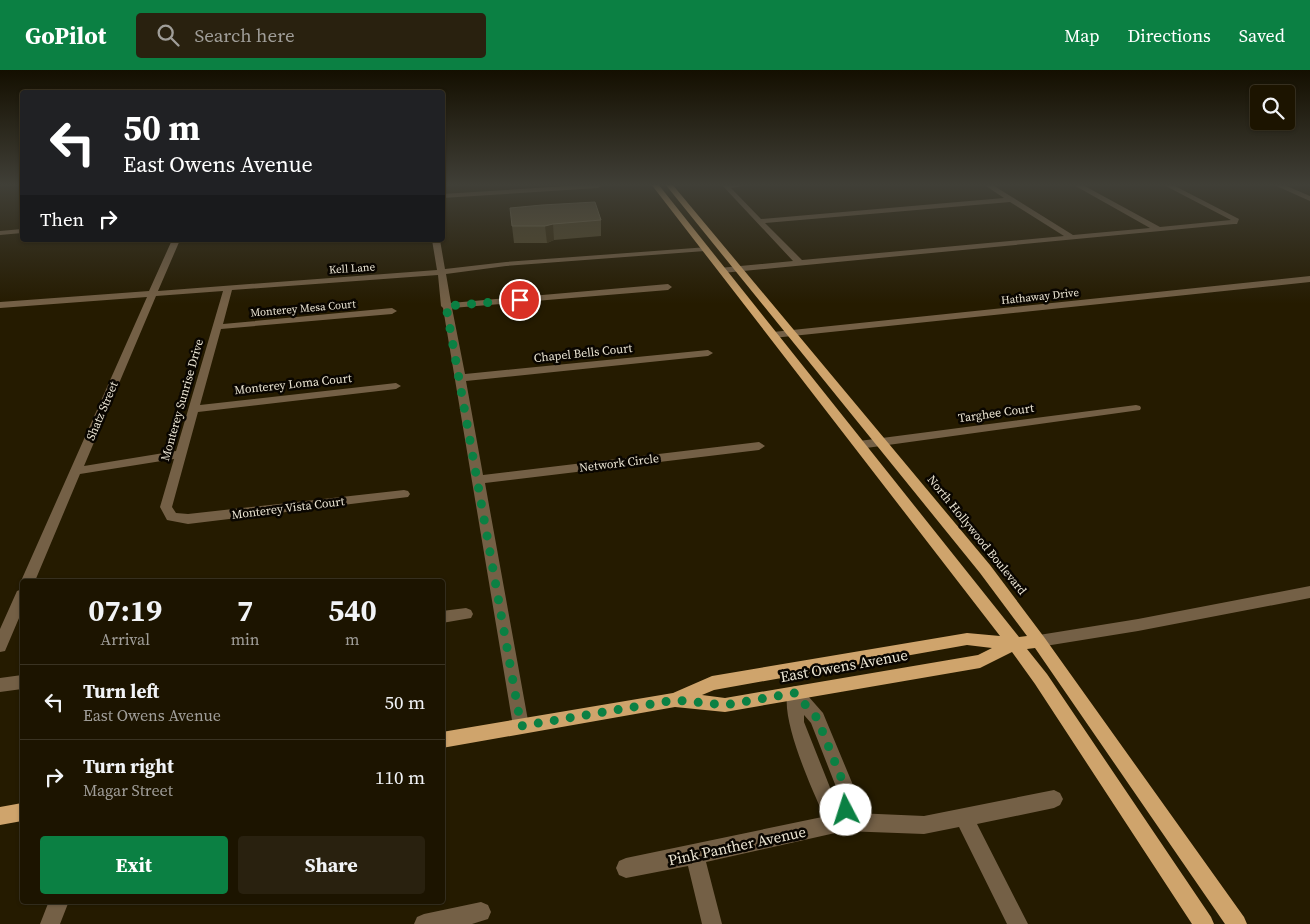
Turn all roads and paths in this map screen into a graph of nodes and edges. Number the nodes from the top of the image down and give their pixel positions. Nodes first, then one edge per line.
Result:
1 (685, 224) edge
2 (701, 224) edge
3 (762, 224) edge
4 (1050, 224) edge
5 (1149, 224) edge
6 (1217, 224) edge
7 (1160, 230) junction
8 (20, 231) edge
9 (0, 232) edge
10 (1073, 238) junction
11 (175, 242) edge
12 (436, 242) edge
13 (705, 249) junction
14 (800, 263) junction
15 (738, 268) junction
16 (722, 270) junction
17 (442, 272) junction
18 (1310, 280) edge
19 (668, 287) dead end
20 (228, 288) junction
21 (153, 293) junction
22 (0, 305) edge
23 (446, 306) junction
24 (392, 311) dead end
25 (217, 327) junction
26 (791, 333) junction
27 (773, 335) junction
28 (708, 353) dead end
29 (460, 378) junction
30 (396, 386) dead end
31 (1136, 408) dead end
32 (193, 409) junction
33 (880, 442) junction
34 (859, 445) junction
35 (759, 446) dead end
36 (181, 454) junction
37 (76, 471) junction
38 (479, 480) junction
39 (404, 494) dead end
40 (172, 518) joint
41 (29, 579) edge
42 (1310, 592) edge
43 (20, 600) edge
44 (466, 614) dead end
45 (445, 618) edge
46 (1040, 641) junction
47 (1015, 644) junction
48 (0, 646) edge
49 (20, 682) edge
50 (0, 685) edge
51 (795, 693) junction
52 (675, 700) junction
53 (521, 726) junction
54 (445, 739) edge
55 (1054, 799) dead end
56 (20, 812) edge
57 (0, 816) edge
58 (964, 817) junction
59 (844, 822) junction
60 (696, 855) junction
61 (626, 868) dead end
62 (58, 904) edge
63 (481, 912) dead end
64 (50, 924) edge
65 (424, 924) edge
66 (712, 924) edge
67 (1018, 924) edge
68 (1204, 924) edge
69 (1237, 924) edge

1 - 13 main road
2 - 15 main road, North Hollywood Boulevard
3 - 14 street
4 - 10 street
5 - 7 street
6 - 7 street
7 - 10 street
8 - 9 street
10 - 14 street
11 - 21 street, Shatz Street
12 - 17 street
13 - 16 main road
13 - 17 street, Kell Lane
14 - 15 street
15 - 16 street
15 - 26 main road, North Hollywood Boulevard
16 - 27 main road
17 - 20 street, Kell Lane
17 - 23 street
18 - 26 street, Hathaway Drive
19 - 23 street
20 - 21 street, Kell Lane
20 - 25 street, Monterey Sunrise Drive
21 - 22 street, Kell Lane
21 - 37 street, Shatz Street
23 - 29 street
24 - 25 street, Monterey Mesa Court
25 - 32 street, Monterey Sunrise Drive
26 - 27 street, Hathaway Drive
26 - 33 main road, North Hollywood Boulevard
27 - 34 main road
28 - 29 street, Chapel Bells Court
29 - 38 street
30 - 32 street, Monterey Loma Court
31 - 33 street, Targhee Court
32 - 36 street, Monterey Sunrise Drive
33 - 34 street, Targhee Court
33 - 46 main road, North Hollywood Boulevard
34 - 47 main road
35 - 38 street, Network Circle
36 - 37 street
36 - 40 street, Monterey Sunrise Drive
37 - 41 street, Shatz Street
38 - 53 street
39 - 40 street, Monterey Vista Court
42 - 46 street, East Owens Avenue
43 - 48 street
44 - 45 street
46 - 47 main road, East Owens Avenue
46 - 69 main road, North Hollywood Boulevard
47 - 51 main road, East Owens Avenue
47 - 52 main road, East Owens Avenue
47 - 68 main road
49 - 50 street
51 - 52 main road, East Owens Avenue
51 - 59 street
52 - 53 main road, East Owens Avenue
53 - 54 main road, East Owens Avenue
55 - 58 street, Pink Panther Avenue
56 - 57 main road
58 - 59 street, Pink Panther Avenue
58 - 67 street
59 - 60 street, Pink Panther Avenue
60 - 61 street, Pink Panther Avenue
60 - 66 street
62 - 64 street
63 - 65 street

